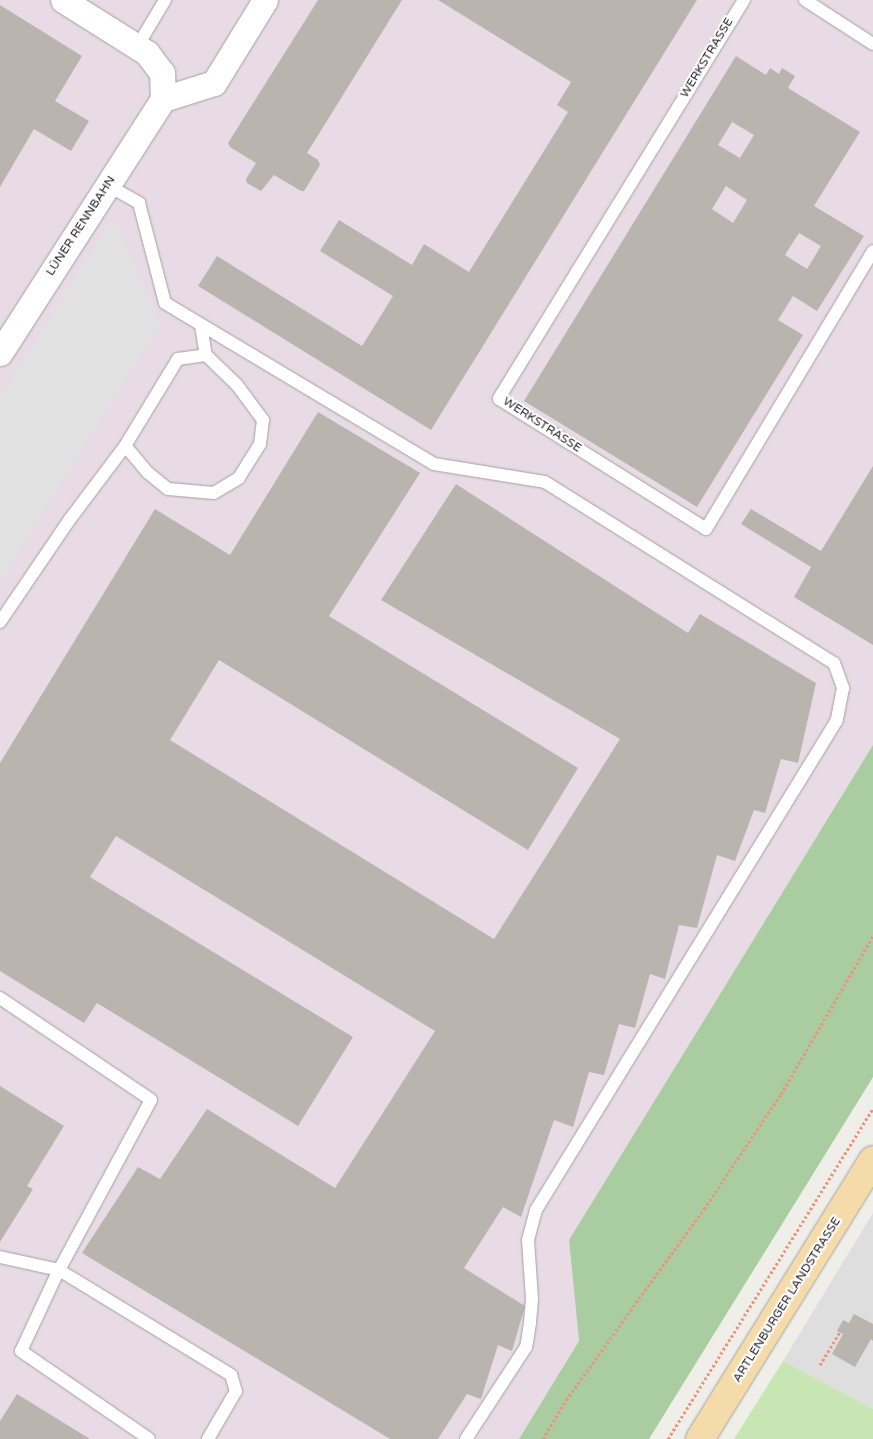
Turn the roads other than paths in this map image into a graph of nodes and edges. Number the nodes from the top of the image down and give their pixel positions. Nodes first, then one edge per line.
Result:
1 (63, 0) edge
2 (165, 0) edge
3 (265, 0) edge
4 (744, 0) edge
5 (805, 0) edge
6 (873, 44) edge
7 (137, 47) junction
8 (163, 99) junction
9 (107, 185) junction
10 (873, 251) edge
11 (201, 325) junction
12 (0, 353) edge
13 (206, 355) junction
14 (125, 446) junction
15 (0, 622) edge
16 (0, 998) edge
17 (873, 1160) edge
18 (0, 1257) edge
19 (59, 1270) junction
20 (149, 1439) edge
21 (208, 1439) edge
22 (466, 1439) edge
23 (700, 1439) edge

1 - 7 street
2 - 7 lane
3 - 8 street
4 - 10 lane, WERKSTRASSE
5 - 6 lane
7 - 8 street
8 - 9 street, LÜNER RENNBAHN
9 - 11 lane
9 - 12 street, LÜNER RENNBAHN
11 - 13 lane
11 - 22 lane
13 - 14 lane
13 - 14 lane
14 - 15 lane
16 - 19 lane
17 - 23 main road, ARTLENBURGER LANDSTRASSE
18 - 19 lane
19 - 20 lane
19 - 21 lane

